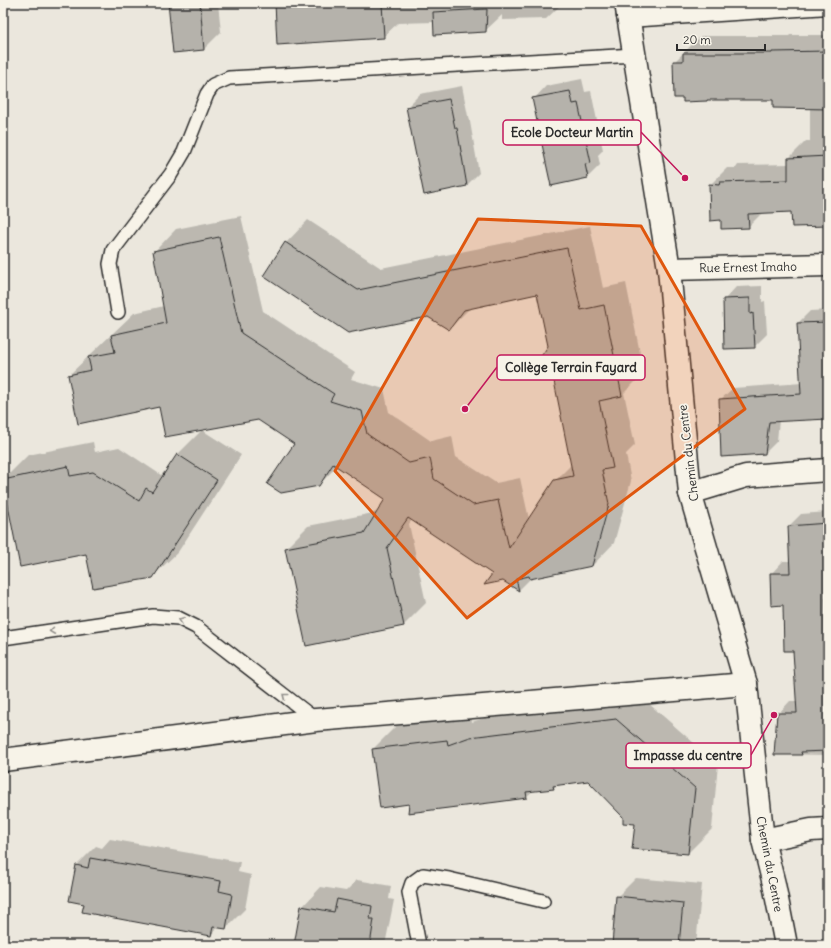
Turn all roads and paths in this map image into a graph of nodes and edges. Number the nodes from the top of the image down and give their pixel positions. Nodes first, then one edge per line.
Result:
1 (828, 3) edge
2 (627, 10) edge
3 (635, 55) junction
4 (828, 265) edge
5 (669, 269) junction
6 (118, 312) dead end
7 (828, 470) edge
8 (690, 493) junction
9 (3, 638) edge
10 (746, 684) junction
11 (316, 720) junction
12 (3, 760) edge
13 (828, 829) edge
14 (763, 840) junction
15 (543, 901) dead end
16 (420, 945) edge
17 (786, 945) edge

1 - 2 street
2 - 3 street, Chemin du Centre
3 - 5 street, Chemin du Centre
3 - 6 lane
4 - 5 street, Rue Ernest Imaho
5 - 8 street, Chemin du Centre
7 - 8 street
8 - 10 street, Chemin du Centre
11 -> 9 lane
10 - 11 street
10 - 14 street, Chemin du Centre
11 - 12 street
13 - 14 street
14 - 17 street, Chemin du Centre
15 - 16 lane

